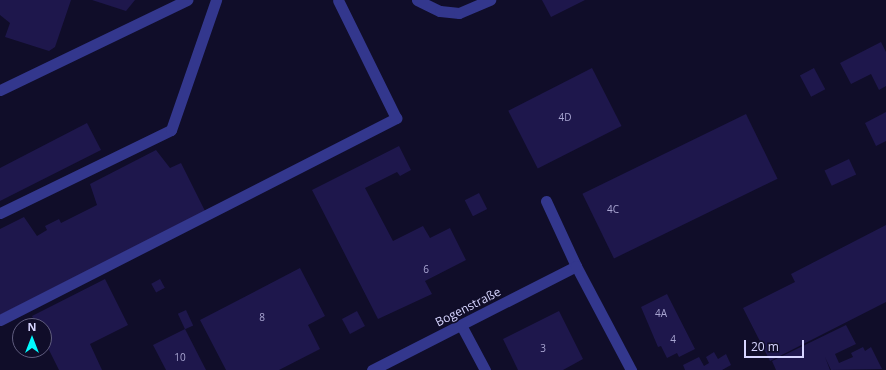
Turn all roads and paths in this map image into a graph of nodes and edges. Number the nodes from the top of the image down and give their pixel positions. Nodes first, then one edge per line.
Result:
1 (186, 0) edge
2 (216, 0) edge
3 (338, 0) edge
4 (417, 0) edge
5 (490, 0) edge
6 (0, 90) edge
7 (546, 201) dead end
8 (0, 213) edge
9 (576, 266) junction
10 (0, 320) edge
11 (461, 325) junction
12 (372, 370) edge
13 (485, 370) edge
14 (630, 370) edge

1 - 6 street
2 - 8 street
3 - 10 street
4 - 5 street
7 - 9 street
9 - 11 street, Bogenstraße
9 - 14 street
11 - 12 street, Bogenstraße
11 - 13 street

